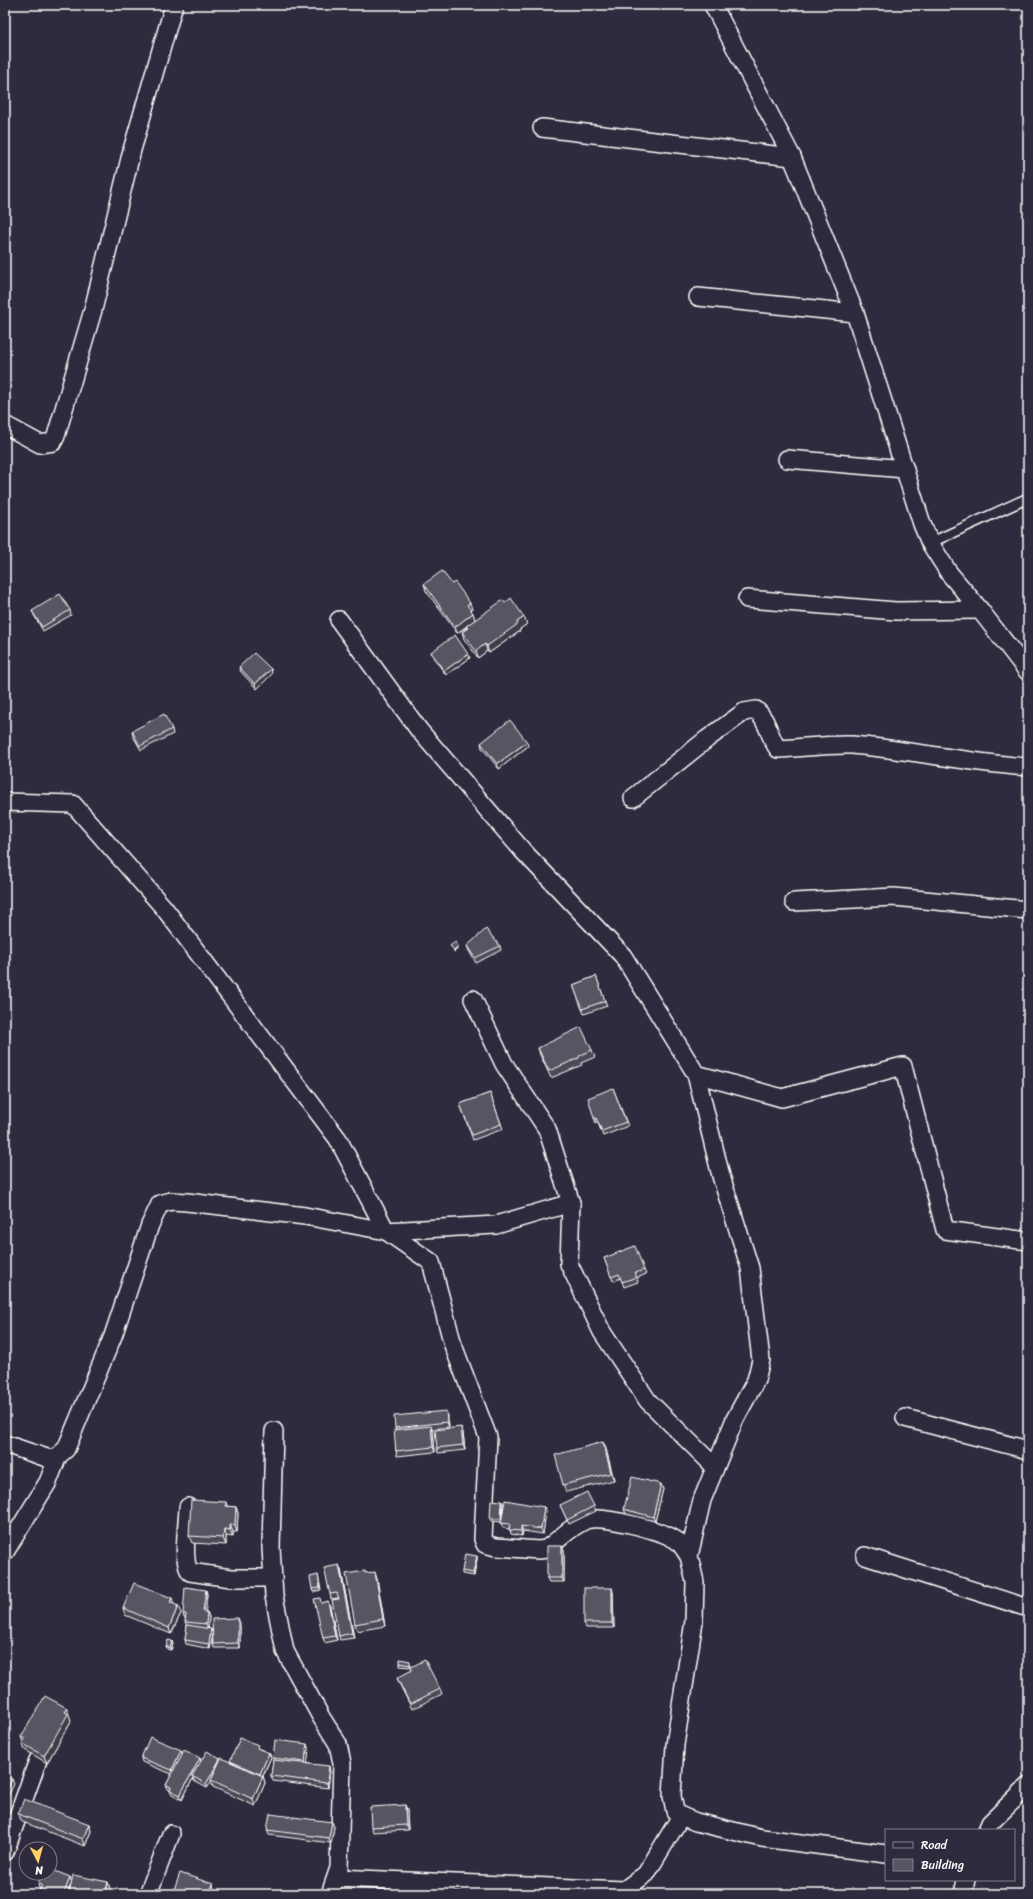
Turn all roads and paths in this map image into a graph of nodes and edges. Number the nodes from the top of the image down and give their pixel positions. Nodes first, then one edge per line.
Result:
1 (174, 5) edge
2 (713, 5) edge
3 (542, 128) dead end
4 (792, 157) junction
5 (698, 298) dead end
6 (855, 313) junction
7 (5, 424) edge
8 (787, 459) dead end
9 (905, 469) junction
10 (1028, 498) edge
11 (930, 543) junction
12 (747, 599) dead end
13 (980, 610) junction
14 (338, 620) dead end
15 (1026, 664) edge
16 (1028, 767) edge
17 (633, 798) dead end
18 (5, 802) edge
19 (794, 902) dead end
20 (1028, 910) edge
21 (472, 999) dead end
22 (696, 1074) junction
23 (571, 1203) junction
24 (386, 1231) junction
25 (1028, 1241) edge
26 (905, 1418) dead end
27 (274, 1431) dead end
28 (5, 1444) edge
29 (1028, 1450) edge
30 (58, 1456) junction
31 (715, 1467) junction
32 (188, 1507) dead end
33 (5, 1552) edge
34 (689, 1556) junction
35 (865, 1556) dead end
36 (273, 1578) junction
37 (1028, 1608) edge
38 (38, 1760) edge
39 (1028, 1786) edge
40 (681, 1816) junction
41 (987, 1829) edge
42 (171, 1834) dead end
43 (5, 1852) edge
44 (885, 1854) edge
45 (966, 1881) edge
46 (333, 1886) edge
47 (148, 1894) edge
48 (963, 1894) edge

1 - 7 street
2 - 4 street
3 - 4 street
4 - 6 street
5 - 6 street
6 - 9 street
8 - 9 street
9 - 11 street
10 - 11 lane
11 - 13 street
12 - 13 street
13 - 15 street
14 - 22 street
16 - 17 street
18 - 24 street
19 - 20 street
21 - 23 street
22 - 25 street
22 - 31 street
23 - 24 street
23 - 31 street
24 - 30 street
24 - 34 street
26 - 29 street
27 - 36 street
28 - 30 street
30 - 33 street
31 - 34 street
32 - 36 street
34 - 40 street
35 - 37 street
36 - 46 street
38 - 43 street
39 - 41 street
40 - 44 street
40 - 46 street
42 - 47 street
45 - 48 street

